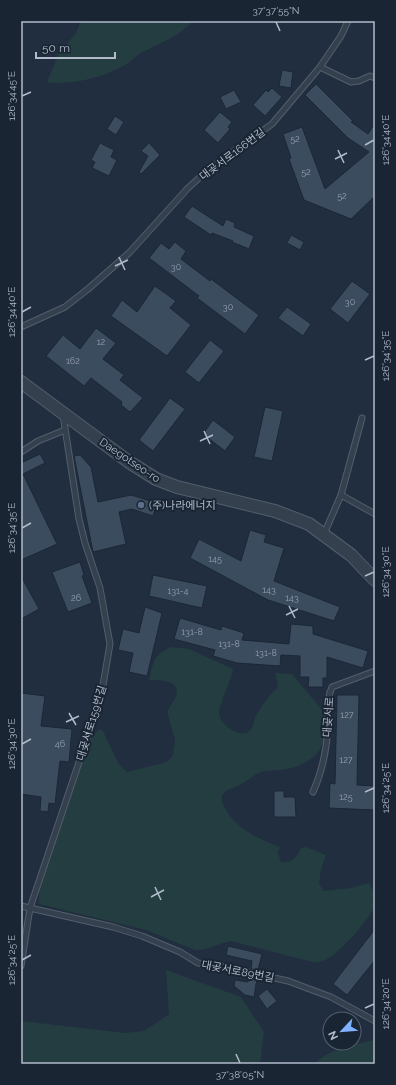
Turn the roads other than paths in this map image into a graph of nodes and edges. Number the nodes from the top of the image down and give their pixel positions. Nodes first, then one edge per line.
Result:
1 (348, 21) edge
2 (320, 67) junction
3 (375, 78) edge
4 (21, 327) edge
5 (21, 382) edge
6 (63, 412) junction
7 (362, 418) dead end
8 (66, 430) junction
9 (21, 452) edge
10 (341, 495) junction
11 (375, 514) edge
12 (324, 534) junction
13 (375, 580) edge
14 (375, 671) edge
15 (313, 792) dead end
16 (21, 906) edge
17 (30, 908) junction
18 (21, 966) edge
19 (375, 1021) edge

1 - 2 lane, 대곶서로166번길
2 - 3 lane
2 - 4 lane, 대곶서로166번길
5 - 6 street, Daegotseo-ro
6 - 8 lane, 대곶서로159번길
6 - 12 street, Daegotseo-ro
7 - 10 lane
8 - 9 lane
8 - 17 lane, 대곶서로159번길
10 - 11 lane
10 - 12 lane
12 - 13 street, Daegotseo-ro
14 - 15 lane, 대곶서로
16 - 17 lane, 대곶서로89번길
17 - 18 lane, 대곶서로159번길
17 - 19 lane, 대곶서로89번길

